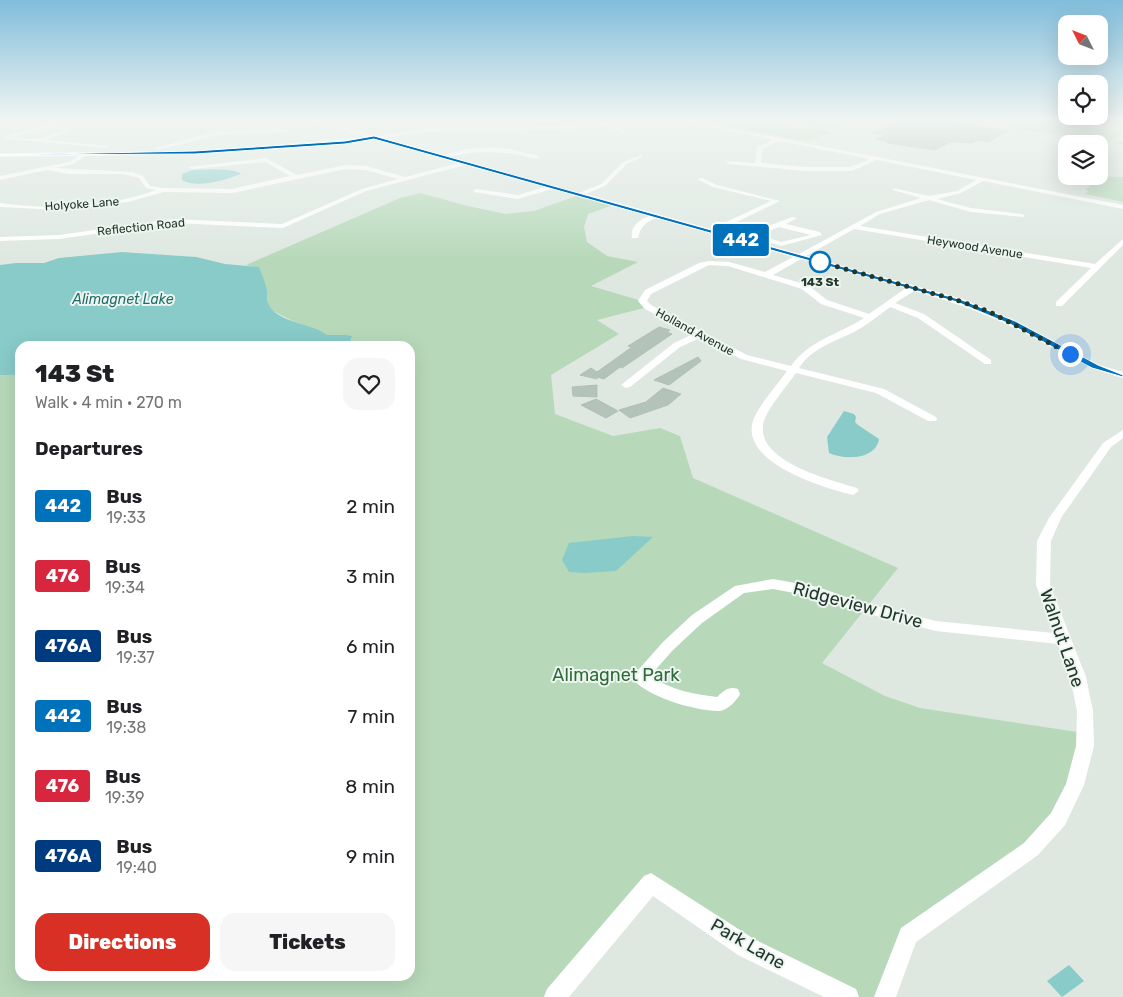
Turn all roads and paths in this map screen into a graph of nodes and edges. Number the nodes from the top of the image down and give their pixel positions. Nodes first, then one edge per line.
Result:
1 (133, 166) dead end
2 (54, 167) edge
3 (192, 167) dead end
4 (197, 167) edge
5 (278, 167) edge
6 (451, 167) edge
7 (477, 167) edge
8 (621, 167) edge
9 (782, 167) edge
10 (858, 167) edge
11 (920, 167) edge
12 (47, 168) junction
13 (123, 173) junction
14 (296, 176) junction
15 (0, 178) edge
16 (404, 179) junction
17 (700, 179) dead end
18 (983, 179) junction
19 (551, 187) junction
20 (895, 189) dead end
21 (163, 190) junction
22 (476, 191) dead end
23 (579, 195) junction
24 (931, 199) junction
25 (0, 205) edge
26 (1123, 207) edge
27 (656, 216) junction
28 (1022, 216) dead end
29 (794, 218) dead end
30 (778, 224) junction
31 (853, 227) junction
32 (711, 232) junction
33 (818, 235) junction
34 (634, 236) dead end
35 (832, 238) junction
36 (0, 239) edge
37 (1123, 241) edge
38 (800, 256) junction
39 (1097, 267) junction
40 (766, 275) junction
41 (912, 288) junction
42 (889, 304) junction
43 (1059, 304) dead end
44 (871, 317) junction
45 (699, 334) junction
46 (988, 362) dead end
47 (792, 370) junction
48 (1123, 375) edge
49 (626, 385) dead end
50 (932, 419) dead end
51 (1123, 433) edge
52 (853, 491) dead end
53 (1062, 639) junction
54 (732, 694) dead end
55 (555, 997) edge
56 (848, 997) edge
57 (885, 997) edge

1 - 13 street
2 - 12 street
3 - 4 street
5 - 14 street
6 - 16 street
7 - 19 street
8 - 23 street
9 - 10 street
11 - 18 street
12 - 13 street
12 - 15 street
13 - 21 street
14 - 16 street
14 - 21 street
16 - 36 street, Reflection Road
17 - 32 street
18 - 24 street
18 - 26 street
19 - 22 street
19 - 23 street
20 - 24 street
21 - 25 street, Holyoke Lane
23 - 27 street
24 - 28 street
24 - 31 street
27 - 32 street
27 - 34 street
29 - 30 street
30 - 33 street
30 - 33 street
31 - 35 street
31 - 39 street, Heywood Avenue
32 - 38 street
33 - 35 street
35 - 38 street
37 - 39 street
38 - 40 street
38 - 41 street
39 - 43 street
40 - 44 street, Holland Avenue
40 - 45 street, Holland Avenue
41 - 42 street
41 - 48 street
42 - 44 street
42 - 46 street
44 - 47 street
45 - 47 street, Holland Avenue
45 - 49 street
47 - 50 street, Holland Avenue
47 - 52 street
51 - 53 street, Walnut Lane
53 - 54 street, Ridgeview Drive
53 - 57 street, Walnut Lane
55 - 56 street, Park Lane

